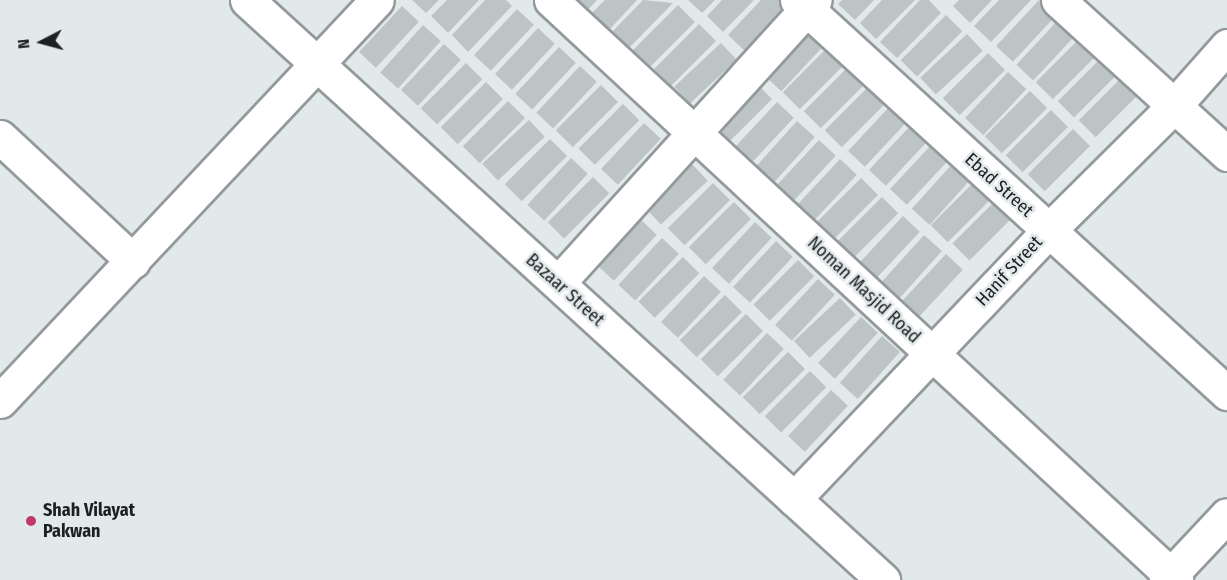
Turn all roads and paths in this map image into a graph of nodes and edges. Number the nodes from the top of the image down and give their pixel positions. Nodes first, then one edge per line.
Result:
1 (247, 0) edge
2 (376, 0) edge
3 (551, 0) edge
4 (1058, 0) edge
5 (806, 3) edge
6 (1227, 46) edge
7 (318, 64) junction
8 (1174, 106) junction
9 (694, 133) junction
10 (0, 137) edge
11 (1227, 154) edge
12 (1048, 230) junction
13 (133, 261) junction
14 (558, 283) junction
15 (932, 353) junction
16 (1227, 393) edge
17 (0, 401) edge
18 (794, 499) junction
19 (1227, 515) edge
20 (1171, 578) edge
21 (883, 580) edge

1 - 7 street, Bazaar Street
2 - 7 street
3 - 9 street, Noman Masjid Road
4 - 8 street
5 - 9 street
5 - 12 street, Ebad Street
6 - 8 street, Hanif Street
7 - 13 street
7 - 14 street, Bazaar Street
8 - 11 street
8 - 12 street, Hanif Street
9 - 14 street
9 - 15 street, Noman Masjid Road
10 - 13 street
12 - 15 street, Hanif Street
12 - 16 street, Ebad Street
13 - 17 street
14 - 18 street, Bazaar Street
15 - 18 street, Hanif Street
15 - 20 street, Noman Masjid Road
18 - 21 street, Bazaar Street
19 - 20 street

